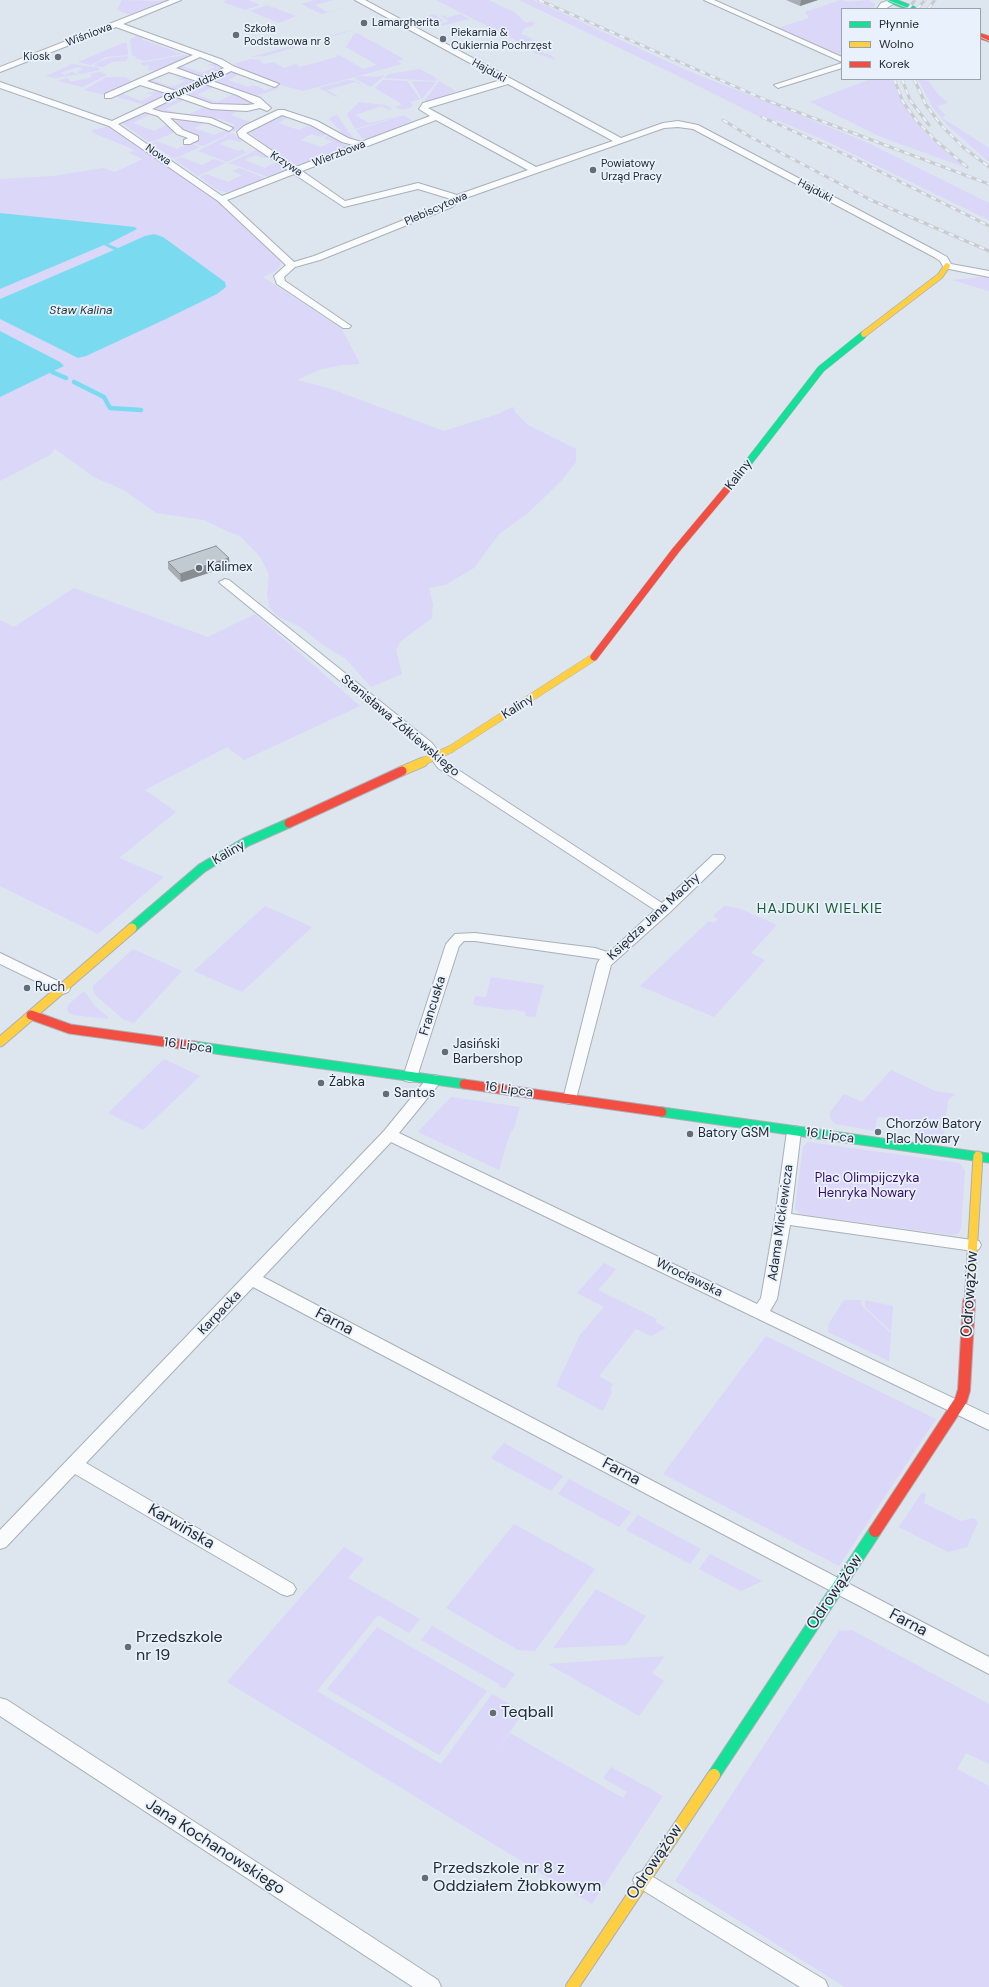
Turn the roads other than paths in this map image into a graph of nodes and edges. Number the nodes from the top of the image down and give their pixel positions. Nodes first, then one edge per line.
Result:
1 (177, 0) edge
2 (359, 0) edge
3 (708, 0) edge
4 (892, 1) edge
5 (882, 8) edge
6 (910, 8) edge
7 (116, 24) junction
8 (197, 56) dead end
9 (841, 60) edge
10 (841, 65) edge
11 (230, 68) junction
12 (170, 69) junction
13 (0, 70) edge
14 (206, 80) junction
15 (508, 81) junction
16 (141, 82) junction
17 (275, 84) dead end
18 (0, 85) edge
19 (778, 86) dead end
20 (178, 94) junction
21 (108, 96) dead end
22 (261, 105) junction
23 (145, 109) junction
24 (281, 112) junction
25 (161, 114) junction
26 (435, 117) junction
27 (112, 124) junction
28 (678, 124) joint
29 (229, 128) dead end
30 (620, 141) junction
31 (187, 142) dead end
32 (361, 145) junction
33 (295, 171) junction
34 (536, 171) junction
35 (457, 198) junction
36 (221, 199) junction
37 (292, 265) junction
38 (948, 266) junction
39 (989, 274) edge
40 (346, 326) dead end
41 (225, 582) dead end
42 (436, 756) junction
43 (718, 858) dead end
44 (664, 910) junction
45 (609, 957) junction
46 (0, 958) edge
47 (62, 989) junction
48 (31, 1015) junction
49 (0, 1042) edge
50 (410, 1077) junction
51 (434, 1080) junction
52 (570, 1099) junction
53 (794, 1131) junction
54 (389, 1134) junction
55 (978, 1156) junction
56 (989, 1158) edge
57 (783, 1218) junction
58 (973, 1246) junction
59 (252, 1279) junction
60 (760, 1312) junction
61 (957, 1408) junction
62 (989, 1423) edge
63 (74, 1465) junction
64 (0, 1542) edge
65 (839, 1587) junction
66 (287, 1589) dead end
67 (989, 1666) edge
68 (0, 1706) edge
69 (643, 1880) junction
70 (431, 1987) edge
71 (572, 1987) edge
72 (818, 1987) edge

1 - 7 street, Wiśniowa
2 - 15 street, Hajduki
3 - 9 street
4 - 5 street
4 - 6 street
7 - 11 street, Grunwaldzka
7 - 13 street, Wiśniowa
8 - 12 street
10 - 19 street
11 - 14 street, Grunwaldzka
11 - 17 street
12 - 14 street
12 - 16 street
14 - 20 street, Grunwaldzka
14 - 22 street
15 - 26 street
15 - 30 street, Hajduki
16 - 20 street
16 - 21 street
18 - 27 street, Nowa
20 - 22 street
20 - 23 street, Grunwaldzka
22 - 24 street
23 - 25 street
23 - 27 street, Grunwaldzka
24 - 32 street
24 - 33 street, Krzywa
25 - 29 street
25 - 31 street
26 - 32 street, Wierzbowa
26 - 34 street
27 - 36 street, Nowa
28 - 30 street, Plebiscytowa
28 - 38 street, Hajduki
30 - 34 street, Plebiscytowa
32 - 33 street, Wierzbowa
33 - 35 street, Krzywa
33 - 36 street, Wierzbowa
34 - 35 street, Plebiscytowa
35 - 37 street, Plebiscytowa
36 - 37 street, Nowa
37 - 40 street
38 - 39 street
38 - 42 street, Kaliny
41 - 42 street, Stanisława Żółkiewskiego
42 - 44 street, Stanisława Żółkiewskiego
42 - 47 street, Kaliny
43 - 44 street, Księdza Jana Machy
44 - 45 street, Księdza Jana Machy
45 - 50 street, Francuska
45 - 52 street, Księdza Jana Machy
46 - 47 street
47 - 48 street, Kaliny
48 - 49 street, Kaliny
48 - 50 street, 16 Lipca
50 - 51 street, 16 Lipca
51 - 52 street, 16 Lipca
51 - 54 street, Karpacka
52 - 53 street, 16 Lipca
53 - 55 street, 16 Lipca
53 - 57 street, Adama Mickiewicza
54 - 59 street, Karpacka
54 - 60 street, Wrocławska
55 - 56 street, 16 Lipca
55 - 58 street, Odrowążów
57 - 58 street
57 - 60 street, Adama Mickiewicza
58 - 61 street, Odrowążów
59 - 63 street, Karpacka
59 - 65 street, Farna
60 - 61 street, Wrocławska
61 - 62 street, Wrocławska
61 - 65 street, Odrowążów
63 - 64 street, Karpacka
63 - 66 street, Karwińska
65 - 67 street, Farna
65 - 69 street, Odrowążów
68 - 70 street, Jana Kochanowskiego
69 - 71 street, Odrowążów
69 - 72 street

